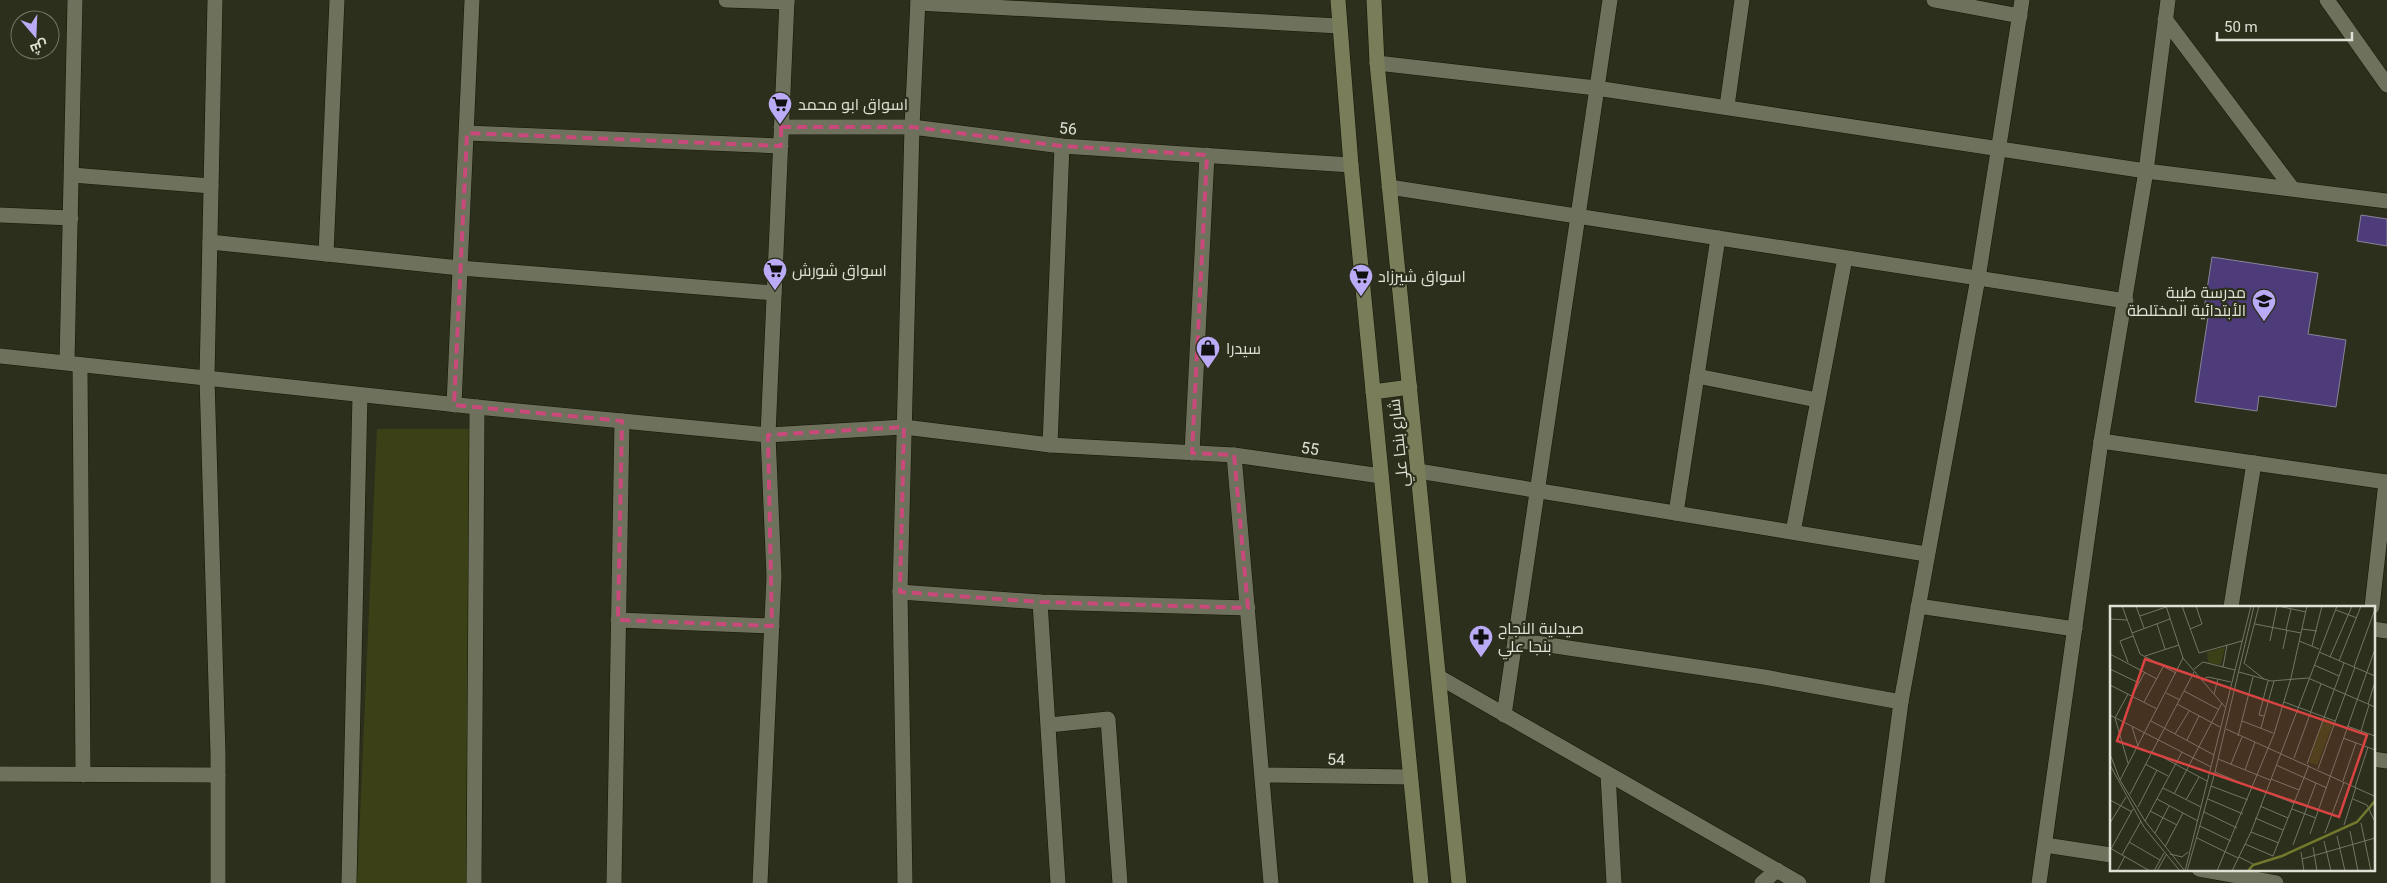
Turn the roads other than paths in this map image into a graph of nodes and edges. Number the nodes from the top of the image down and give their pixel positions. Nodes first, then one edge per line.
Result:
1 (75, 0) edge
2 (215, 0) edge
3 (337, 0) edge
4 (472, 0) edge
5 (726, 0) edge
6 (1338, 0) edge
7 (1374, 0) edge
8 (1610, 0) edge
9 (1742, 0) edge
10 (1934, 0) edge
11 (2022, 0) edge
12 (2168, 0) edge
13 (2327, 0) edge
14 (787, 1) edge
15 (918, 2) edge
16 (2020, 16) junction
17 (2165, 19) junction
18 (1339, 26) junction
19 (1377, 63) junction
20 (2387, 85) edge
21 (1596, 88) junction
22 (1727, 106) junction
23 (782, 127) junction
24 (912, 127) junction
25 (466, 133) junction
26 (780, 146) junction
27 (1062, 146) junction
28 (1999, 148) junction
29 (1207, 155) junction
30 (1352, 165) junction
31 (2146, 171) junction
32 (72, 175) junction
33 (211, 186) junction
34 (1390, 187) junction
35 (2292, 188) junction
36 (2387, 201) edge
37 (0, 215) edge
38 (1578, 216) junction
39 (71, 218) junction
40 (1718, 238) junction
41 (210, 242) junction
42 (326, 254) junction
43 (1845, 258) junction
44 (460, 268) junction
45 (1978, 278) junction
46 (774, 293) junction
47 (2126, 301) junction
48 (0, 356) edge
49 (74, 364) junction
50 (1697, 376) junction
51 (206, 378) junction
52 (1410, 387) junction
53 (1373, 392) junction
54 (360, 395) junction
55 (1817, 400) junction
56 (454, 405) junction
57 (477, 407) junction
58 (622, 421) junction
59 (904, 427) junction
60 (768, 435) junction
61 (2101, 441) junction
62 (1050, 445) junction
63 (1192, 453) junction
64 (1234, 456) junction
65 (2254, 463) junction
66 (1418, 471) junction
67 (1381, 476) junction
68 (2386, 482) edge
69 (1537, 490) junction
70 (1676, 513) junction
71 (1793, 532) junction
72 (1926, 554) junction
73 (900, 592) junction
74 (1040, 602) junction
75 (1918, 606) junction
76 (2231, 606) edge
77 (2372, 606) edge
78 (1248, 608) junction
79 (618, 620) junction
80 (772, 626) junction
81 (2075, 629) junction
82 (2374, 629) edge
83 (2387, 631) edge
84 (1515, 640) junction
85 (1438, 677) junction
86 (1901, 702) junction
87 (1504, 715) junction
88 (1049, 725) junction
89 (2374, 759) edge
90 (2387, 761) edge
91 (0, 774) edge
92 (1608, 774) junction
93 (83, 775) junction
94 (218, 775) junction
95 (1262, 775) junction
96 (1410, 777) junction
97 (2045, 845) junction
98 (2110, 855) edge
99 (1777, 870) junction
100 (2204, 870) edge
101 (218, 883) edge
102 (349, 883) edge
103 (474, 883) edge
104 (614, 883) edge
105 (760, 883) edge
106 (905, 883) edge
107 (1058, 883) edge
108 (1120, 883) edge
109 (1272, 883) edge
110 (1421, 883) edge
111 (1459, 883) edge
112 (1614, 883) edge
113 (1762, 883) edge
114 (1799, 883) edge
115 (1877, 883) edge
116 (2039, 883) edge
117 (2276, 883) edge

1 - 32 street
2 - 33 street
3 - 42 street
4 - 25 street
5 - 14 street
6 - 18 main road, شارع بنجا علي
7 - 19 main road, شارع بنجا علي
8 - 21 street
9 - 22 street
10 - 16 street
11 - 16 street
12 - 17 street
13 - 20 street
14 - 23 street
15 - 18 street
15 - 24 street
16 - 28 street
17 - 31 street
17 - 35 street
18 - 30 main road, شارع بنجا علي
19 - 21 street
19 - 34 main road, شارع بنجا علي
21 - 22 street
21 - 38 street
22 - 28 street
23 - 24 street, 56
23 - 26 street
24 - 27 street, 56
24 - 59 street
25 - 26 street
25 - 44 street
26 - 46 street
27 - 29 street, 56
27 - 62 street
28 - 31 street
28 - 45 street
29 - 30 street, 56
29 - 63 street
30 - 53 main road, شارع بنجا علي
31 - 35 street
31 - 47 street
32 - 33 street
32 - 39 street
33 - 41 street
34 - 38 street
34 - 52 main road, شارع بنجا علي
35 - 36 street
37 - 39 street
38 - 40 street
38 - 69 street
39 - 49 street
40 - 43 street
40 - 50 street
41 - 42 street
41 - 51 street
42 - 44 street
43 - 45 street
43 - 55 street
44 - 46 street
44 - 56 street
45 - 47 street
45 - 72 street
46 - 60 street
47 - 61 street
48 - 49 street, 55
49 - 51 street, 55
49 - 93 street
50 - 55 street
50 - 70 street
51 - 54 street, 55
51 - 94 street
52 - 53 main road
52 - 66 main road, شارع بنجا علي
53 - 67 main road, شارع بنجا علي
54 - 56 street, 55
54 - 102 street
55 - 71 street
56 - 57 street, 55
57 - 58 street, 55
57 - 103 street
58 - 60 street, 55
58 - 79 street
59 - 60 street, 55
59 - 62 street, 55
59 - 73 street
60 - 80 street
61 - 65 street
61 - 81 street
62 - 63 street, 55
63 - 64 street, 55
64 - 67 street, 55
64 - 78 street
65 - 68 street
65 - 76 street
66 - 69 street
66 - 85 main road, شارع بنجا علي
67 - 96 main road, شارع بنجا علي
68 - 77 street
69 - 70 street
69 - 84 street
70 - 71 street
71 - 72 street
72 - 75 street
73 - 74 street
73 - 106 street
74 - 78 street
74 - 88 street
75 - 81 street
75 - 86 street
78 - 95 street
79 - 80 street
79 - 104 street
80 - 105 street
81 - 97 street
82 - 83 street
84 - 86 street
84 - 87 street
85 - 87 street
85 - 111 main road, شارع بنجا علي
86 - 115 street
87 - 92 street
88 - 107 street
88 - 108 street
89 - 90 street
91 - 93 street
92 - 99 street
92 - 112 street
93 - 94 street
94 - 101 street
95 - 96 street, 54
95 - 109 street
96 - 110 main road, شارع بنجا علي
97 - 98 street
97 - 116 street
99 - 113 street
99 - 114 street
100 - 117 street

